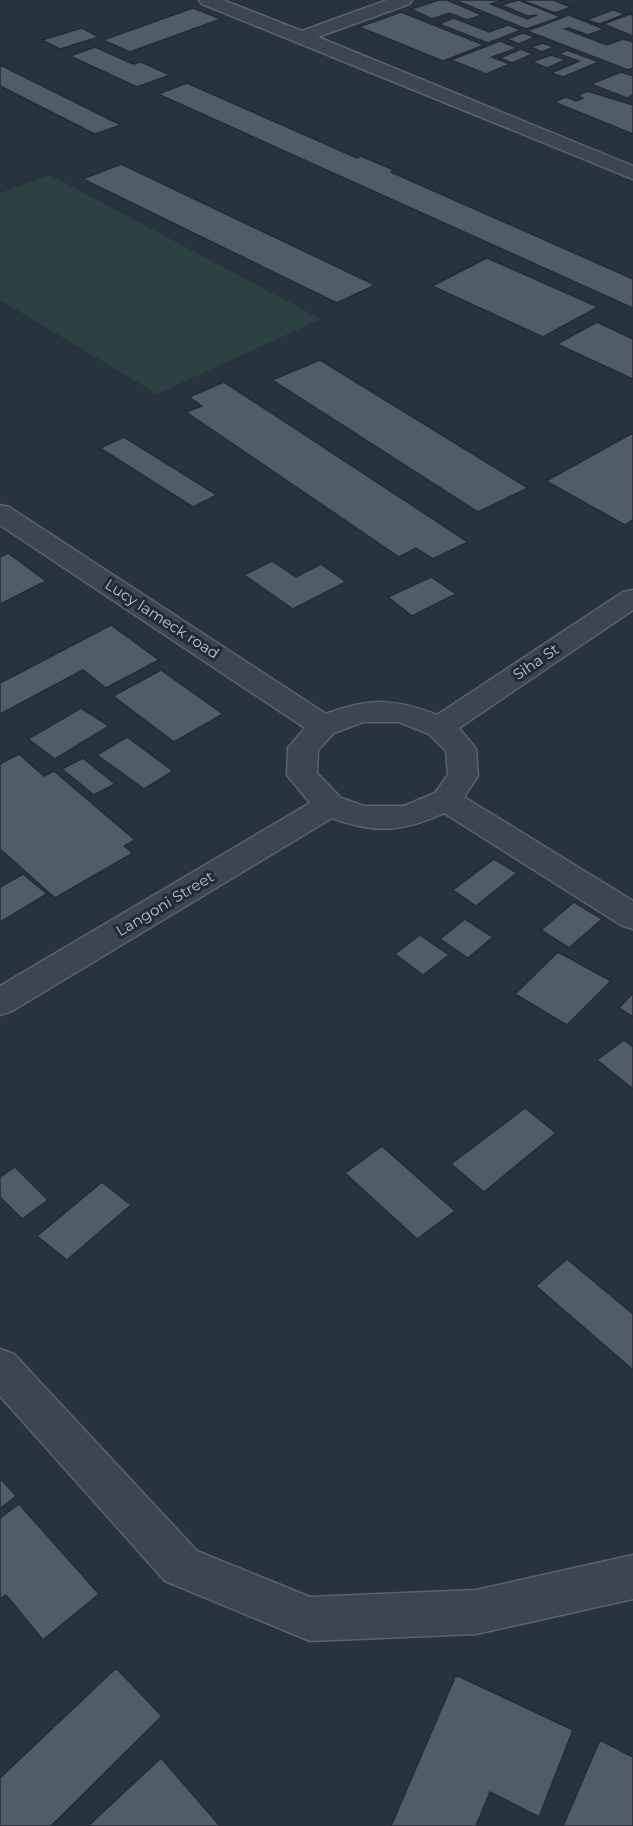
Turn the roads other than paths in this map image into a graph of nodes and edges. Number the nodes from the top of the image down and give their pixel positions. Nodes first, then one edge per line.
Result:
1 (208, 0) edge
2 (403, 0) edge
3 (302, 37) junction
4 (633, 152) edge
5 (609, 163) junction
6 (633, 173) edge
7 (0, 513) edge
8 (633, 598) edge
9 (323, 726) junction
10 (440, 727) junction
11 (446, 800) junction
12 (330, 806) junction
13 (633, 917) edge
14 (0, 1002) edge
15 (0, 1367) edge
16 (633, 1577) edge

1 - 3 street
2 - 3 street
3 - 5 street
4 - 5 street
5 - 6 street
7 - 9 street, Lucy lameck road
8 - 10 street, Siha St
9 - 10 street
9 - 12 street
10 - 11 street
11 - 12 street
11 - 13 street
12 - 14 street, Langoni Street
15 - 16 street

